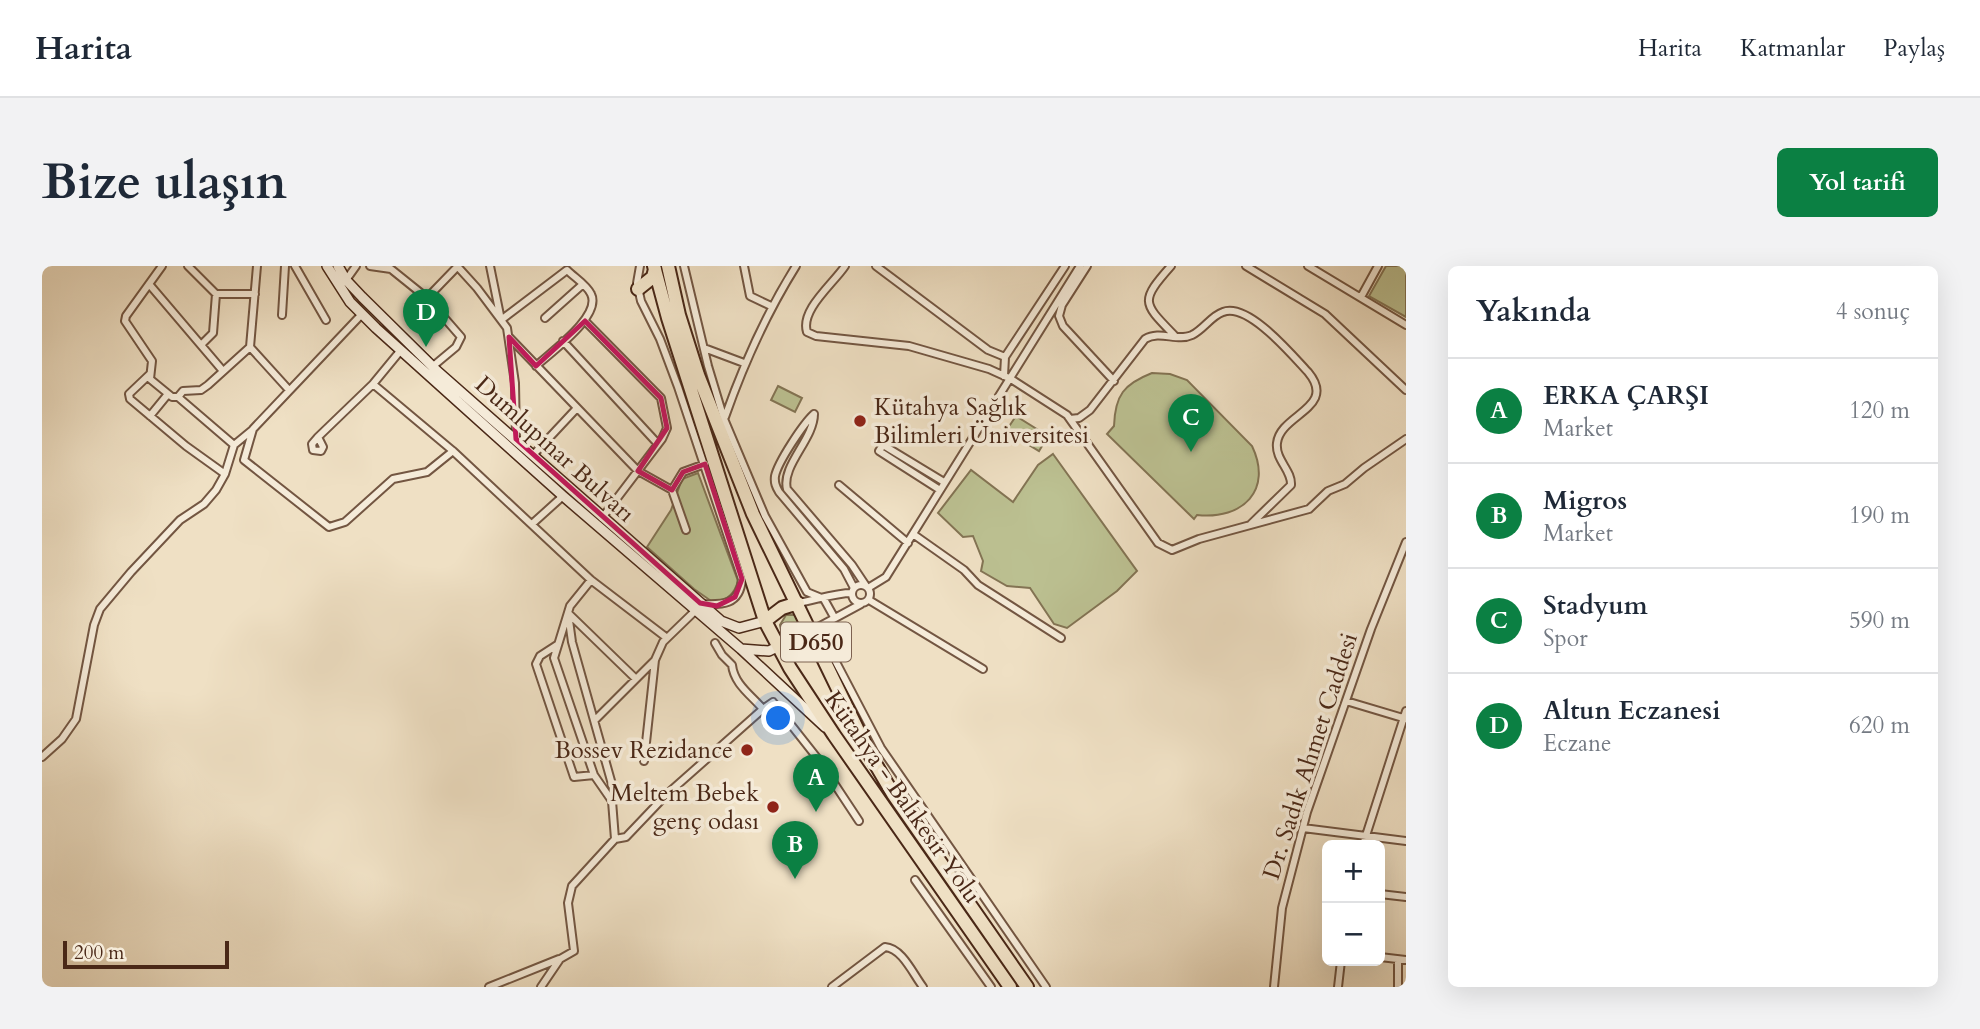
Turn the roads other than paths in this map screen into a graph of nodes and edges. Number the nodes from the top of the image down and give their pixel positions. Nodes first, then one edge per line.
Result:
1 (162, 266) edge
2 (257, 266) edge
3 (285, 266) edge
4 (295, 266) edge
5 (327, 266) edge
6 (338, 266) edge
7 (356, 266) edge
8 (370, 266) edge
9 (457, 266) edge
10 (490, 266) edge
11 (639, 266) edge
12 (668, 266) edge
13 (684, 266) edge
14 (753, 266) edge
15 (796, 266) edge
16 (845, 266) edge
17 (876, 266) edge
18 (1065, 266) edge
19 (1080, 266) edge
20 (1087, 266) edge
21 (1171, 266) edge
22 (1246, 266) edge
23 (1310, 266) edge
24 (1378, 266) edge
25 (191, 267) edge
26 (654, 267) edge
27 (744, 267) edge
28 (566, 268) edge
29 (346, 280) junction
30 (149, 284) junction
31 (582, 285) junction
32 (638, 289) junction
33 (216, 294) junction
34 (255, 294) junction
35 (1361, 297) junction
36 (426, 298) junction
37 (771, 306) junction
38 (362, 314) junction
39 (282, 315) dead end
40 (545, 318) dead end
41 (326, 320) dead end
42 (501, 320) junction
43 (585, 321) junction
44 (1406, 325) edge
45 (1175, 336) junction
46 (509, 337) junction
47 (563, 341) junction
48 (201, 345) junction
49 (250, 347) junction
50 (704, 348) junction
51 (401, 350) junction
52 (1005, 357) junction
53 (744, 363) junction
54 (536, 366) junction
55 (432, 367) junction
56 (223, 371) junction
57 (150, 374) junction
58 (1008, 377) junction
59 (1114, 381) junction
60 (373, 384) junction
61 (289, 390) junction
62 (1406, 390) edge
63 (168, 394) junction
64 (178, 397) junction
65 (577, 408) junction
66 (150, 416) junction
67 (724, 419) junction
68 (1070, 419) junction
69 (253, 429) junction
70 (318, 438) dead end
71 (516, 439) junction
72 (1406, 439) edge
73 (658, 444) junction
74 (234, 445) junction
75 (453, 452) junction
76 (534, 454) junction
77 (705, 464) junction
78 (638, 471) junction
79 (225, 474) junction
80 (944, 482) junction
81 (839, 485) dead end
82 (672, 490) junction
83 (940, 490) junction
84 (564, 496) junction
85 (602, 518) junction
86 (532, 524) junction
87 (1249, 526) junction
88 (686, 530) dead end
89 (913, 534) junction
90 (1406, 542) edge
91 (908, 543) junction
92 (591, 580) junction
93 (867, 587) junction
94 (853, 591) junction
95 (807, 592) junction
96 (824, 598) junction
97 (869, 600) junction
98 (802, 602) junction
99 (861, 604) junction
100 (698, 607) junction
101 (568, 613) junction
102 (834, 617) junction
103 (765, 621) junction
104 (811, 631) junction
105 (1061, 638) dead end
106 (667, 639) junction
107 (715, 643) dead end
108 (557, 645) junction
109 (779, 646) junction
110 (741, 649) junction
111 (655, 660) junction
112 (983, 669) dead end
113 (636, 679) junction
114 (1346, 701) junction
115 (763, 709) junction
116 (1405, 716) edge
117 (595, 720) junction
118 (834, 735) junction
119 (42, 757) edge
120 (644, 761) dead end
121 (594, 775) junction
122 (612, 802) junction
123 (859, 821) dead end
124 (1303, 828) junction
125 (1365, 836) junction
126 (615, 839) junction
127 (1364, 840) edge
128 (1406, 841) edge
129 (915, 880) dead end
130 (1385, 895) edge
131 (1406, 897) edge
132 (559, 959) junction
133 (1402, 960) edge
134 (1340, 966) edge
135 (489, 987) edge
136 (541, 987) edge
137 (832, 987) edge
138 (923, 987) edge
139 (991, 987) edge
140 (1010, 987) edge
141 (1027, 987) edge
142 (1046, 987) edge
143 (1274, 987) edge
144 (1338, 987) edge
145 (1398, 987) edge

1 - 30 street
2 - 34 street
3 - 39 street
4 - 41 street
5 - 38 main road, Dumlupınar Bulvarı
6 - 29 main road, Dumlupınar Bulvarı
7 - 29 street
8 - 36 street
9 - 36 street
9 - 42 street
10 - 42 street
11 - 32 street
12 - 98 highway, Kütahya - Balıkesir Yolu / D650
13 - 50 street
14 - 27 street
15 - 37 street
16 - 58 street
17 - 52 street
18 - 52 street
19 - 58 street
20 - 59 street
21 - 45 street
22 - 62 street
23 - 35 street
24 - 35 street
25 - 33 street
26 - 32 highway
26 - 103 highway, Kütahya - Balıkesir Yolu / D650
27 - 37 street
28 - 31 street
28 - 42 street
29 - 55 main road, Dumlupınar Bulvarı
30 - 48 street
30 - 57 street
31 - 40 street
31 - 43 street
32 - 77 street
33 - 34 street
33 - 48 street
34 - 49 street
35 - 44 street
36 - 55 street
37 - 53 street
38 - 51 main road, Dumlupınar Bulvarı
38 - 61 street
42 - 46 street
43 - 47 street
43 - 73 street
45 - 59 street
45 - 87 street
46 - 54 street
46 - 71 street
47 - 54 street
47 - 73 street
48 - 56 street
49 - 56 street
49 - 61 street
50 - 53 street
50 - 67 street
51 - 60 street
51 - 84 main road, Dumlupınar Bulvarı
52 - 58 street
53 - 67 street
54 - 65 street
55 - 71 main road, Dumlupınar Bulvarı
56 - 64 street
57 - 63 street
57 - 66 street
58 - 68 street
58 - 80 street
59 - 68 street
60 - 70 street
60 - 75 street
61 - 69 street
63 - 64 street
63 - 66 street
64 - 74 street
65 - 76 street
65 - 78 street
66 - 79 street
67 - 95 street
68 - 87 street
69 - 74 street
69 - 75 street
71 - 76 main road, Dumlupınar Bulvarı
72 - 87 street
73 - 78 street
74 - 79 street
75 - 86 street
76 - 85 main road, Dumlupınar Bulvarı
77 - 82 street
77 - 100 street
78 - 82 street
78 - 85 street
79 - 119 street
80 - 83 street
80 - 83 street
81 - 91 street
82 - 88 street
83 - 89 street
84 - 86 street
84 - 100 main road, Dumlupınar Bulvarı
85 - 100 main road, Dumlupınar Bulvarı
86 - 92 street
89 - 91 street
89 - 105 street
90 - 114 street, Dr. Sadık Ahmet Caddesi
91 - 93 street
92 - 101 street
92 - 106 street
93 - 94 street
93 - 94 street
93 - 97 street
94 - 96 street
94 - 99 street
95 - 96 street
95 - 98 street
96 - 98 street
96 - 102 street
97 - 99 street
97 - 112 street
98 - 103 highway
98 - 104 highway, Kütahya - Balıkesir Yolu / D650
99 - 102 street
100 - 103 main road, Dumlupınar Bulvarı
100 - 106 street
100 - 110 main road, Dumlupınar Bulvarı
101 - 108 street
101 - 113 street
101 - 117 street
102 - 104 street
102 - 142 street
103 - 109 highway, Kütahya - Balıkesir Yolu / D650
104 - 109 highway
104 - 141 highway, Kütahya - Balıkesir Yolu / D650
106 - 111 street
107 - 115 street
108 - 121 street
108 - 121 street
109 - 110 main road
109 - 118 highway, Kütahya - Balıkesir Yolu / D650
110 - 118 main road, Dumlupınar Bulvarı
111 - 113 street
111 - 120 street
113 - 117 street
114 - 116 street
114 - 124 street, Dr. Sadık Ahmet Caddesi
115 - 123 street
115 - 126 street
116 - 125 street
117 - 122 street
118 - 140 highway, Kütahya - Balıkesir Yolu / D650
121 - 122 street
122 - 126 street
124 - 125 street
124 - 143 street, Dr. Sadık Ahmet Caddesi
125 - 127 street
125 - 128 street
126 - 132 street
129 - 139 street
130 - 131 street
132 - 135 street
132 - 136 street
133 - 145 street
134 - 144 street
137 - 138 street

